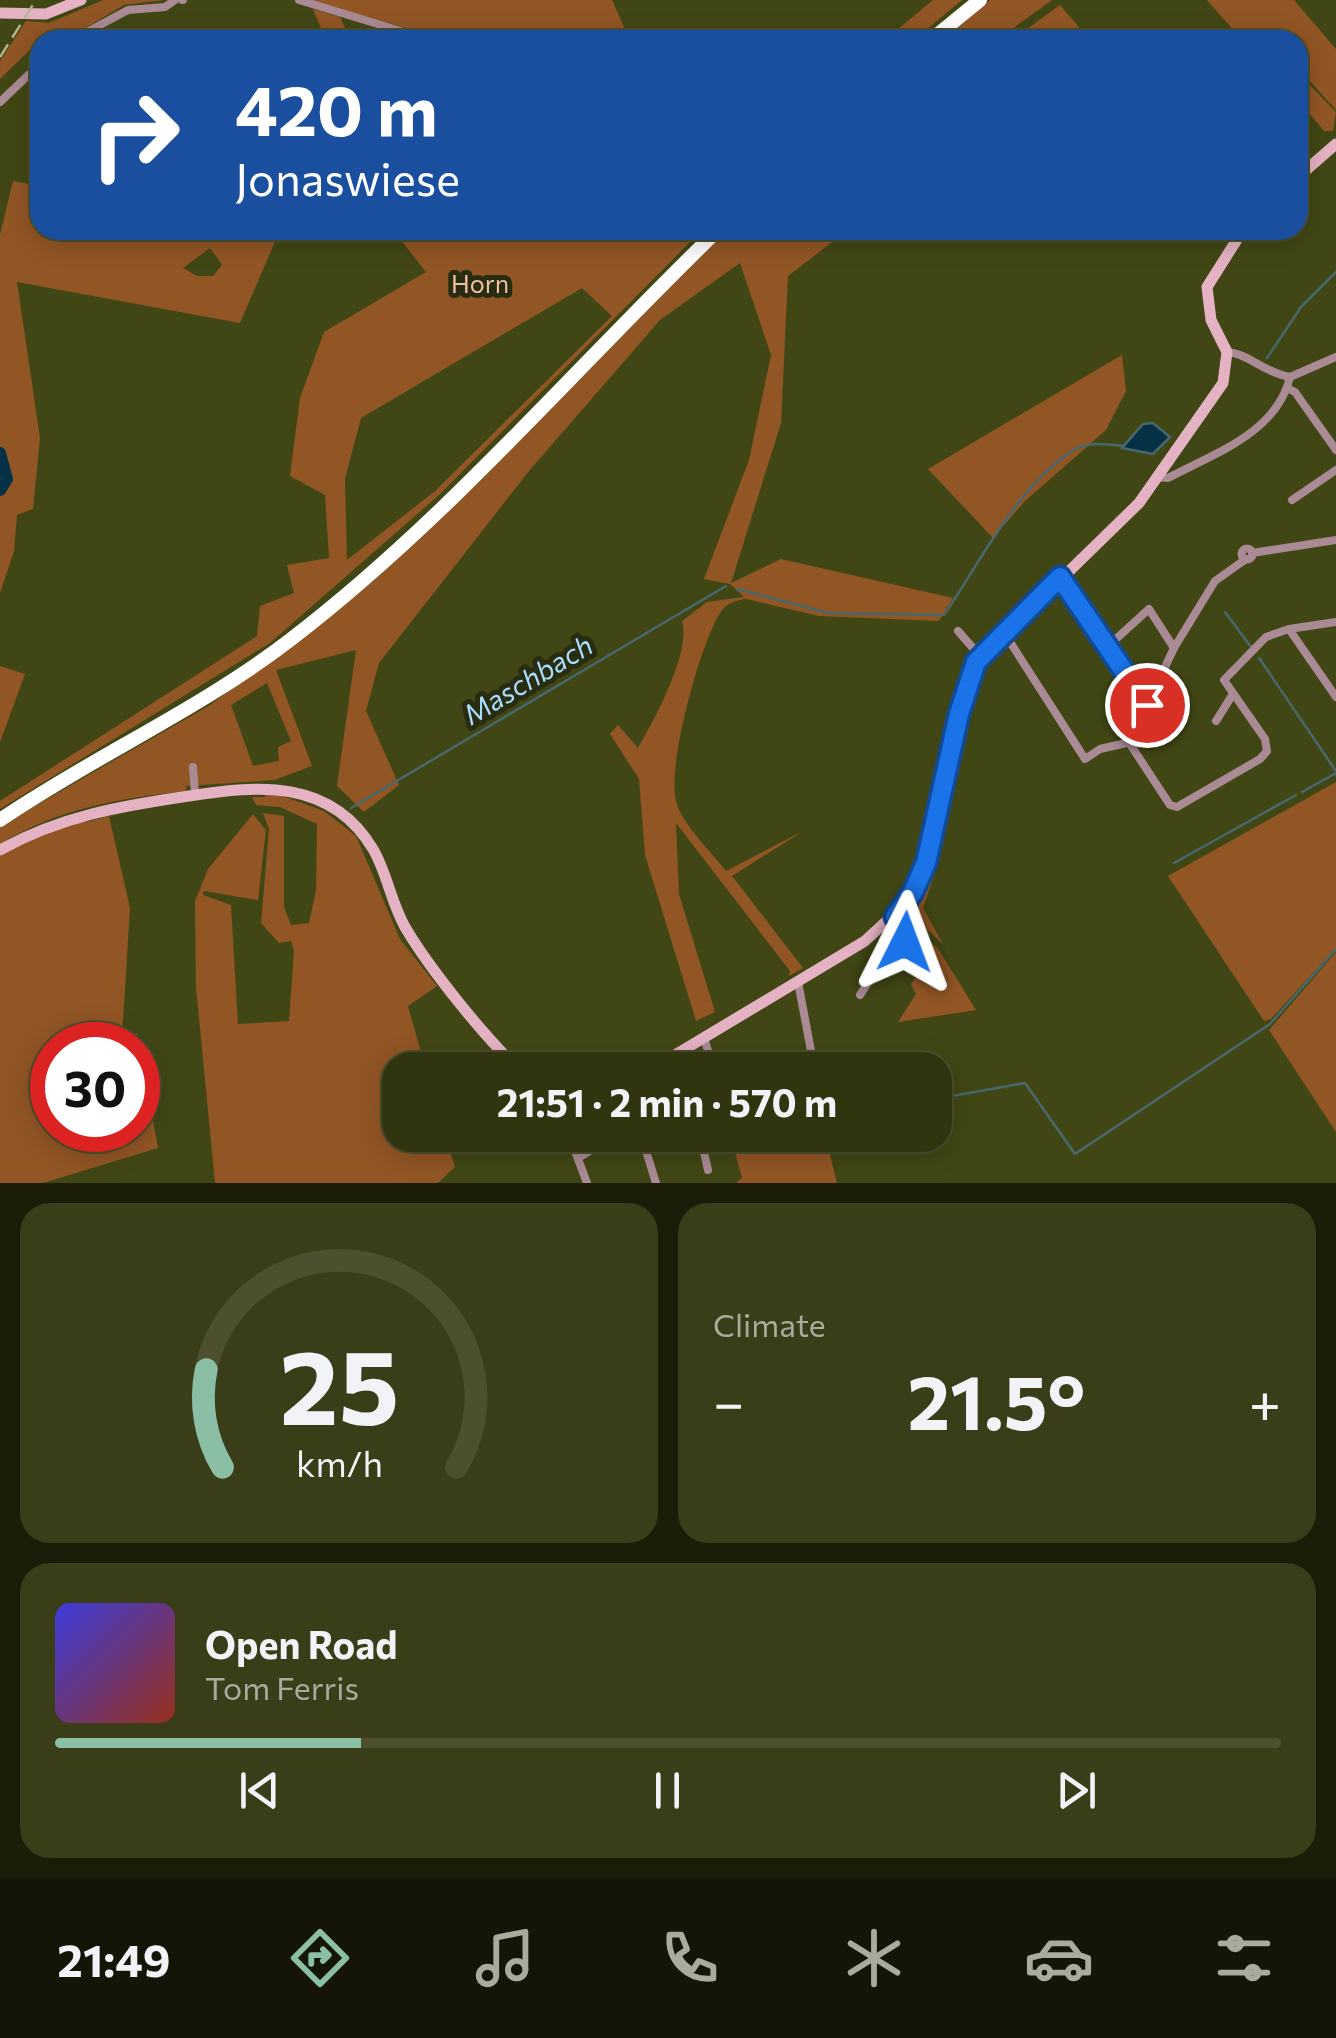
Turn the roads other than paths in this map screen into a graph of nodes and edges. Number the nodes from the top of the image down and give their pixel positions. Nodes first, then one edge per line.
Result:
1 (81, 0) edge
2 (180, 0) edge
3 (298, 0) edge
4 (969, 0) edge
5 (980, 0) edge
6 (0, 13) edge
7 (91, 30) edge
8 (397, 30) edge
9 (932, 30) edge
10 (943, 30) edge
11 (30, 74) edge
12 (0, 102) edge
13 (1336, 144) edge
14 (1308, 168) edge
15 (698, 240) edge
16 (708, 240) edge
17 (1237, 240) edge
18 (1227, 352) junction
19 (1336, 357) edge
20 (1290, 377) junction
21 (1287, 388) junction
22 (1336, 450) edge
23 (1336, 470) edge
24 (1156, 477) junction
25 (1292, 500) dead end
26 (1336, 540) edge
27 (1060, 577) junction
28 (1336, 622) edge
29 (1290, 630) junction
30 (958, 631) dead end
31 (1002, 632) junction
32 (1106, 648) junction
33 (1174, 648) junction
34 (980, 656) junction
35 (1336, 673) edge
36 (1324, 680) junction
37 (1233, 694) junction
38 (204, 696) junction
39 (1336, 698) edge
40 (1147, 705) junction
41 (169, 717) junction
42 (1216, 720) dead end
43 (1130, 744) junction
44 (193, 768) dead end
45 (195, 795) junction
46 (0, 812) edge
47 (0, 820) edge
48 (0, 850) edge
49 (895, 917) junction
50 (798, 982) junction
51 (860, 995) dead end
52 (704, 1038) junction
53 (506, 1052) edge
54 (680, 1052) edge
55 (708, 1052) edge
56 (811, 1052) edge
57 (576, 1152) edge
58 (588, 1152) edge
59 (646, 1152) edge
60 (704, 1152) edge
61 (578, 1158) junction
62 (708, 1170) dead end
63 (588, 1183) edge
64 (656, 1183) edge

1 - 6 street
2 - 7 street
3 - 8 street
4 - 9 highway
5 - 10 highway
11 - 12 street
13 - 14 street
15 - 38 highway
16 - 38 highway
17 - 18 street
18 - 20 street
18 - 24 street
19 - 20 street
20 - 21 street
21 - 22 street
21 - 24 street
23 - 25 street
24 - 27 street
26 - 33 street
27 - 31 street
27 - 32 street
28 - 29 street
29 - 36 street
29 - 37 street
30 - 34 street
31 - 34 street
31 - 43 street
32 - 33 street
32 - 40 street
33 - 40 street
34 - 49 street
35 - 36 street
36 - 39 street
37 - 42 street
37 - 43 street
38 - 41 highway
40 - 43 street
41 - 46 highway
41 - 47 highway
44 - 45 street
45 - 48 street
45 - 53 street
49 - 50 street
49 - 51 street
50 - 52 street
50 - 56 street
52 - 54 street
52 - 55 street
57 - 61 street
58 - 61 street
59 - 64 street
60 - 62 street
61 - 63 street

